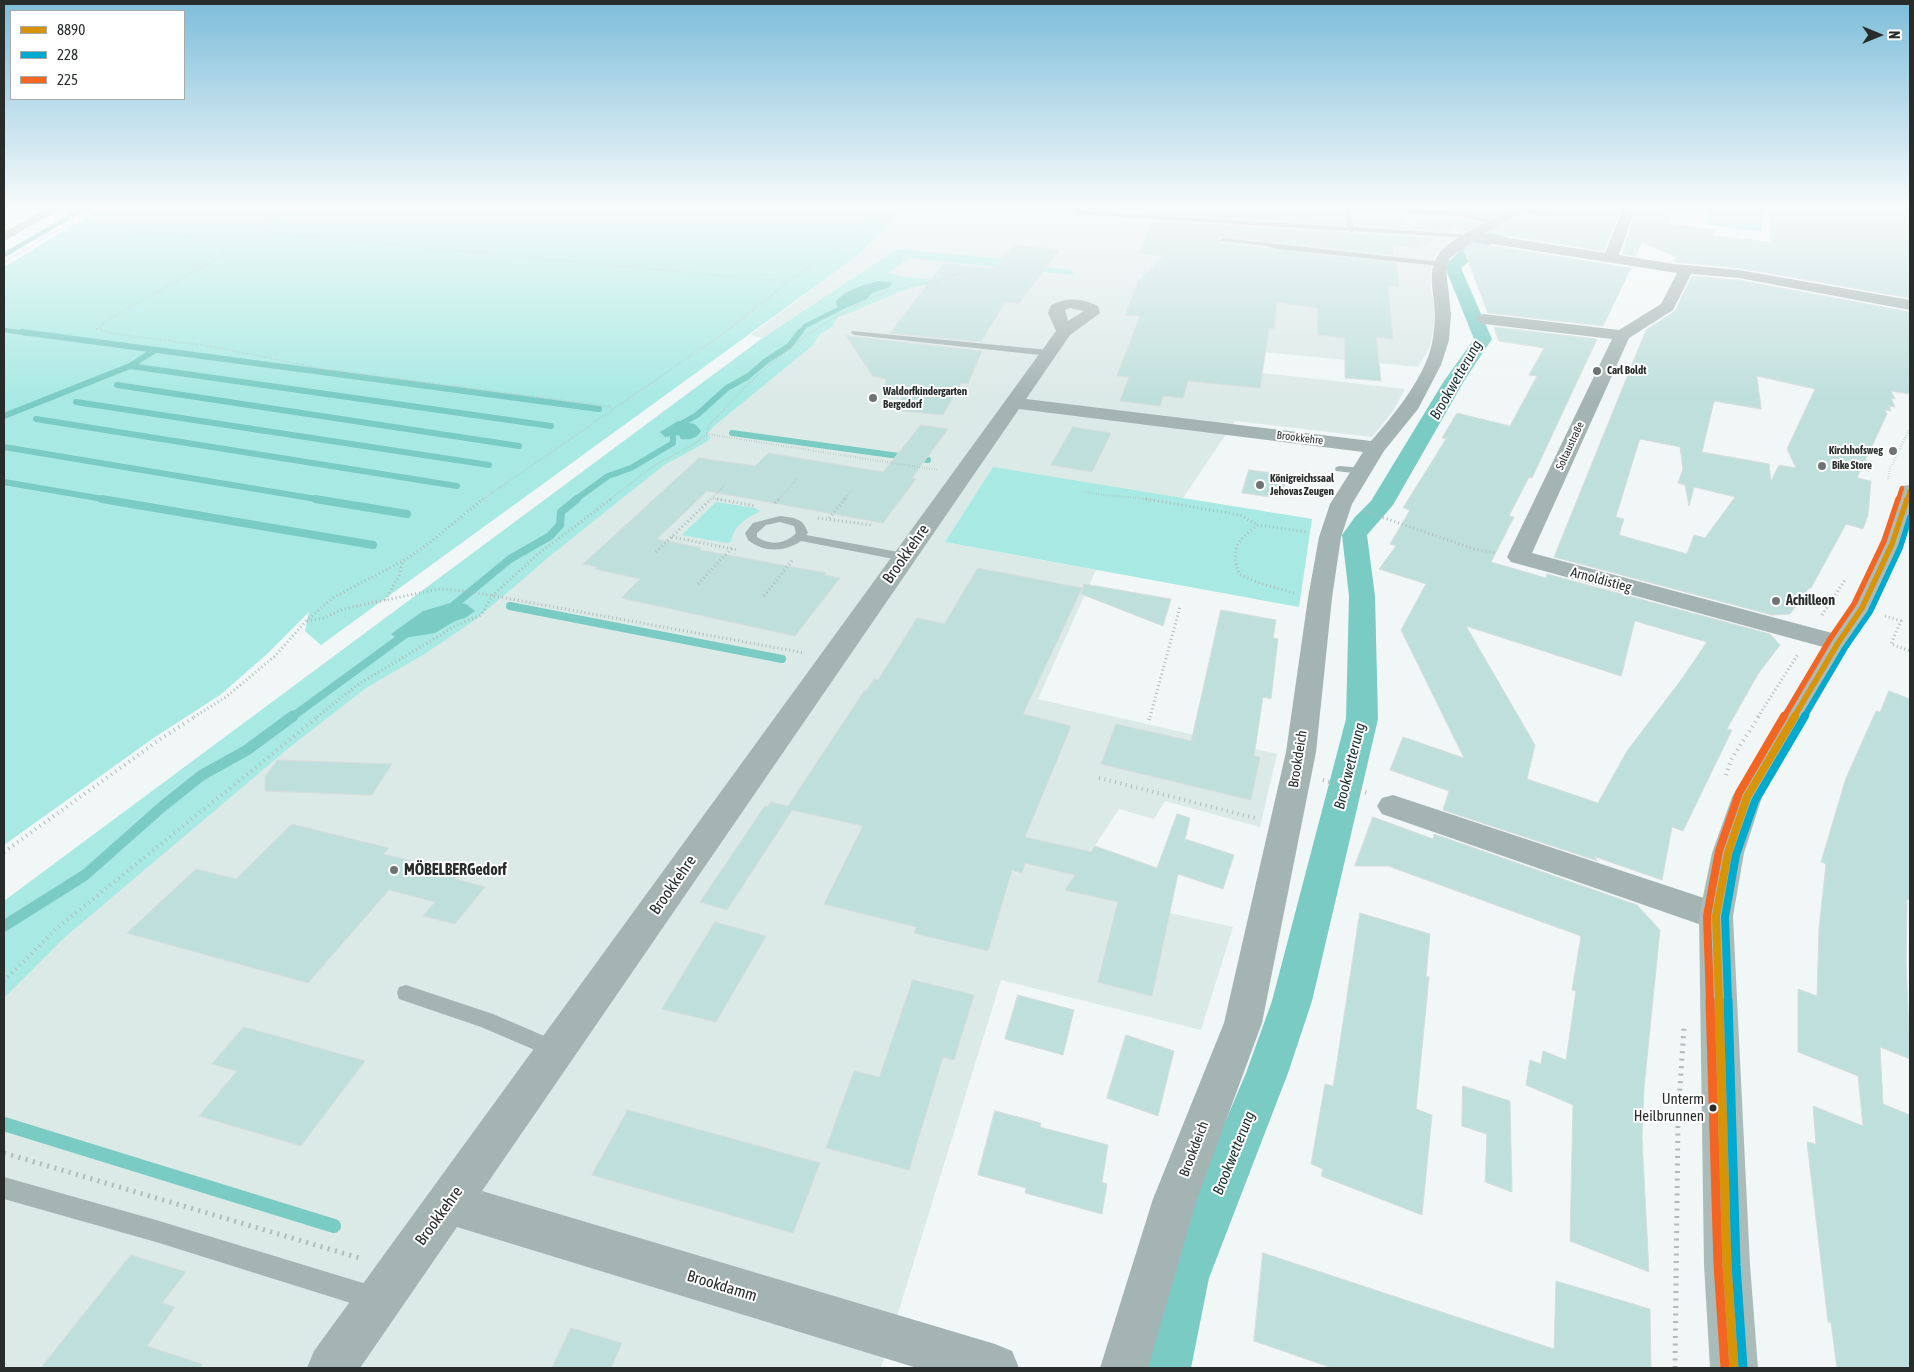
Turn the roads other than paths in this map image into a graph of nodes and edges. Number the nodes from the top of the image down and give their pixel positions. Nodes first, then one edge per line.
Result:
1 (1439, 270) edge
2 (1685, 270) edge
3 (1697, 270) edge
4 (1910, 305) edge
5 (1484, 319) dead end
6 (855, 333) dead end
7 (1622, 335) junction
8 (1057, 342) joint
9 (1014, 403) junction
10 (1359, 463) junction
11 (1910, 491) edge
12 (799, 537) junction
13 (904, 557) junction
14 (1519, 557) joint
15 (1838, 644) junction
16 (1382, 800) road end
17 (1716, 916) junction
18 (406, 993) dead end
19 (557, 1050) junction
20 (4, 1188) edge
21 (450, 1203) junction
22 (379, 1300) junction
23 (332, 1368) edge
24 (995, 1368) edge
25 (1124, 1368) edge
26 (1734, 1368) edge

1 - 10 street, Brookdeich
2 - 7 street
3 - 4 street
5 - 7 street
6 - 8 lane
7 - 14 street, Soltaustraße
8 - 9 street, Brookkehre
9 - 10 street, Brookkehre
9 - 13 street, Brookkehre
10 - 25 street, Brookdeich
11 - 15 main road
12 - 12 lane
12 - 13 lane
13 - 19 street, Brookkehre
14 - 15 street, Arnoldistieg
15 - 17 main road
16 - 17 street
17 - 26 main road
18 - 19 lane
19 - 21 street, Brookkehre
20 - 22 lane
21 - 22 street, Brookkehre
21 - 24 street, Brookdamm
22 - 23 street, Brookkehre

